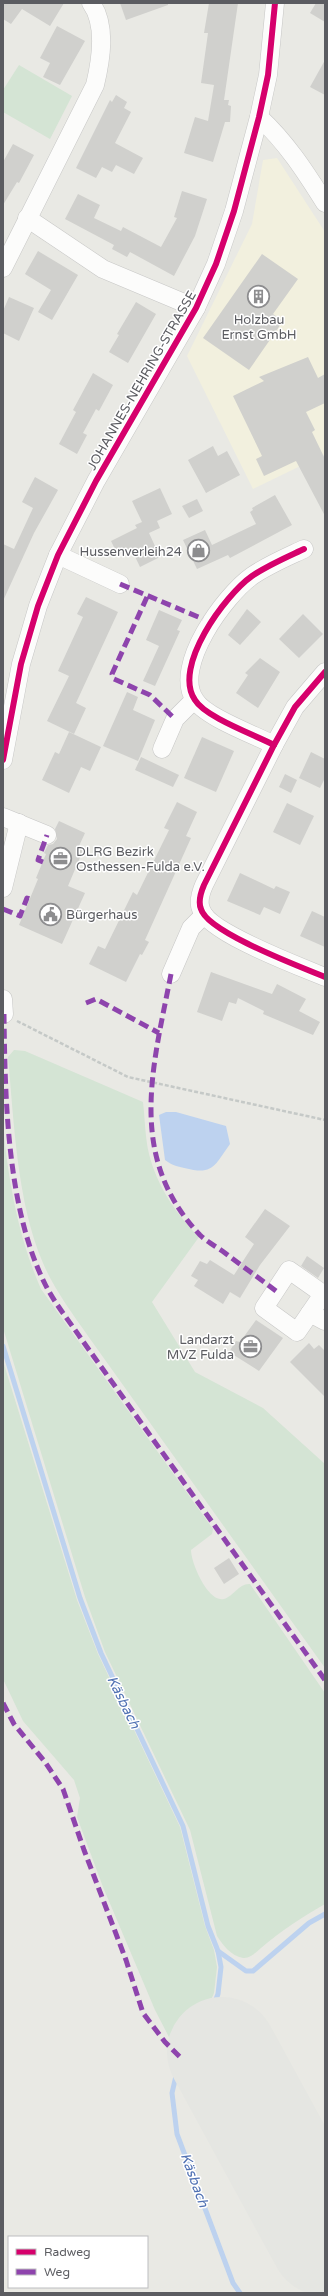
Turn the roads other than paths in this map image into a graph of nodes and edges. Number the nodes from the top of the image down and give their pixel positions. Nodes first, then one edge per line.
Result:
1 (91, 3) edge
2 (275, 3) edge
3 (259, 117) junction
4 (325, 203) edge
5 (27, 218) junction
6 (3, 268) edge
7 (196, 308) junction
8 (304, 549) dead end
9 (58, 555) junction
10 (120, 584) dead end
11 (325, 672) edge
12 (194, 700) junction
13 (274, 745) junction
14 (162, 749) dead end
15 (3, 760) edge
16 (11, 820) edge
17 (47, 835) dead end
18 (3, 888) edge
19 (204, 915) junction
20 (171, 974) dead end
21 (325, 978) edge

1 - 5 street
2 - 3 street, JOHANNES-NEHRING-STRASSE
3 - 4 street
3 - 7 street, JOHANNES-NEHRING-STRASSE
5 - 6 street
5 - 7 street
7 - 9 street, JOHANNES-NEHRING-STRASSE
8 - 12 street
9 - 10 street
9 - 15 street, JOHANNES-NEHRING-STRASSE
11 - 13 street
12 - 13 street
12 - 14 street
13 - 19 street
16 - 17 street
16 - 18 street
19 - 20 street
19 - 21 street

